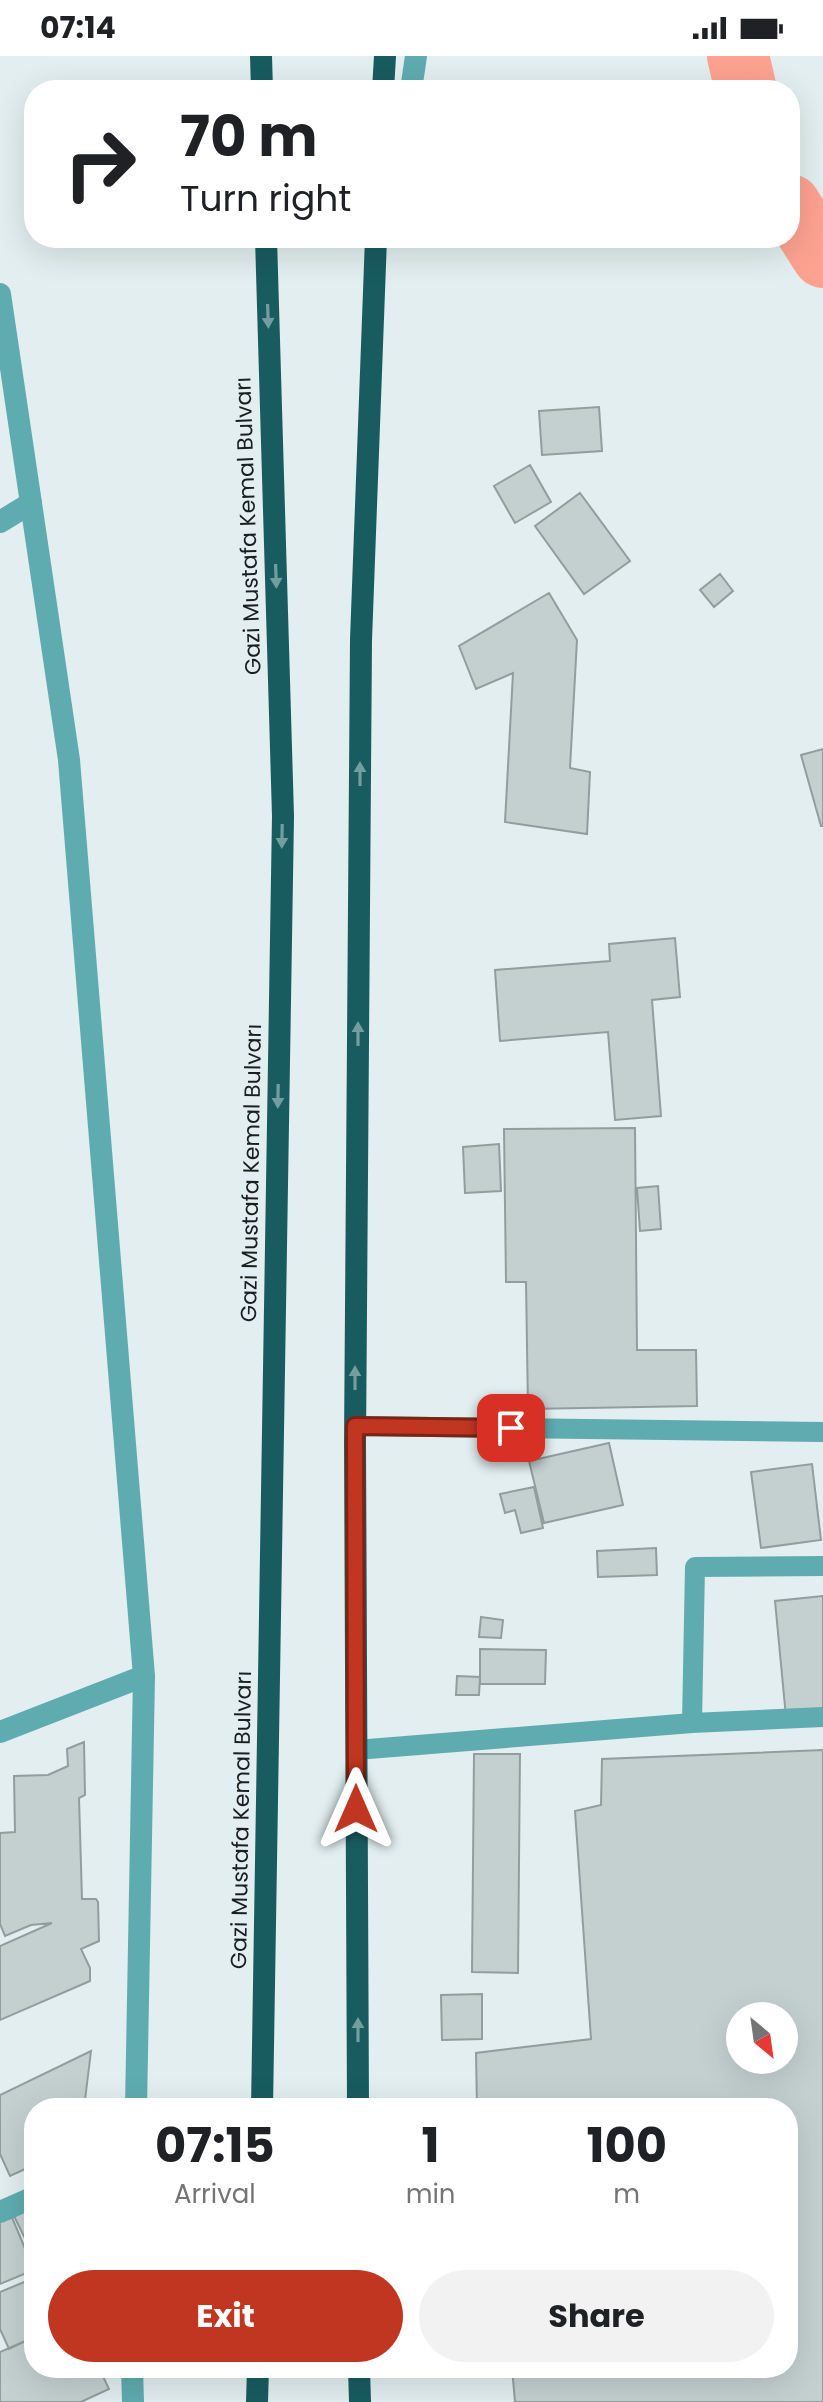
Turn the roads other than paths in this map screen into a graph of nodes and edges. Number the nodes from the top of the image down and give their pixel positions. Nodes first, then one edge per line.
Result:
1 (261, 56) edge
2 (385, 56) edge
3 (416, 56) edge
4 (262, 80) edge
5 (384, 80) edge
6 (412, 80) edge
7 (266, 248) edge
8 (375, 248) edge
9 (384, 248) edge
10 (0, 294) edge
11 (371, 331) junction
12 (31, 503) junction
13 (0, 522) edge
14 (355, 1426) junction
15 (823, 1432) edge
16 (823, 1566) edge
17 (144, 1676) junction
18 (823, 1717) edge
19 (692, 1723) junction
20 (0, 1732) edge
21 (356, 1750) junction
22 (136, 2098) edge
23 (262, 2098) edge
24 (358, 2098) edge
25 (24, 2201) edge
26 (0, 2212) edge
27 (132, 2378) edge
28 (258, 2378) edge
29 (359, 2378) edge
30 (133, 2402) edge
31 (257, 2402) edge
32 (360, 2402) edge

1 - 4 highway
2 - 5 highway
3 - 6 street
7 -> 23 highway, Gazi Mustafa Kemal Bulvarı
8 - 11 highway
9 - 11 street
10 - 12 street
14 -> 11 highway
12 - 13 street
12 - 17 street
14 - 15 lane
14 - 21 highway
16 - 19 lane
17 - 20 street
17 - 22 street
18 - 19 lane
19 - 21 lane
24 -> 21 highway
25 - 26 street
27 - 30 street
28 - 31 highway
29 - 32 highway

